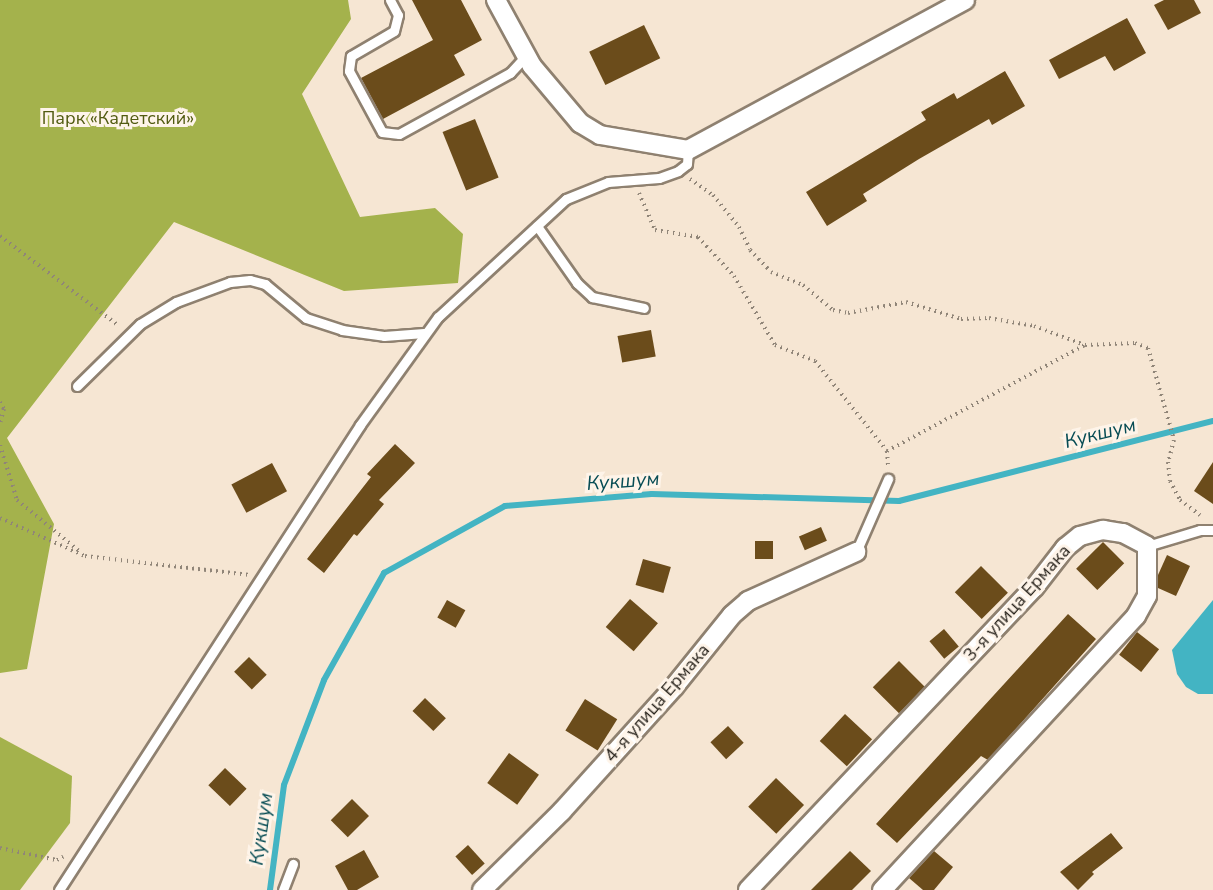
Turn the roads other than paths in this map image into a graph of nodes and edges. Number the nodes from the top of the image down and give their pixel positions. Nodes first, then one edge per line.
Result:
1 (390, 0) edge
2 (496, 0) edge
3 (965, 0) edge
4 (526, 56) junction
5 (688, 150) junction
6 (537, 226) junction
7 (644, 308) dead end
8 (424, 333) junction
9 (77, 386) dead end
10 (888, 479) road end
11 (1213, 530) edge
12 (1147, 546) junction
13 (856, 552) joint
14 (293, 864) dead end
15 (58, 890) edge
16 (283, 890) edge
17 (482, 890) edge
18 (748, 890) edge
19 (882, 890) edge

1 - 4 lane
2 - 4 street
3 - 5 street
4 - 5 street
5 - 6 lane
6 - 7 lane
6 - 8 lane
8 - 9 lane
8 - 15 lane
10 - 13 lane
11 - 12 lane
12 - 18 street, 3-я улица Ермака
12 - 19 street
13 - 17 street, 4-я улица Ермака
14 - 16 lane

